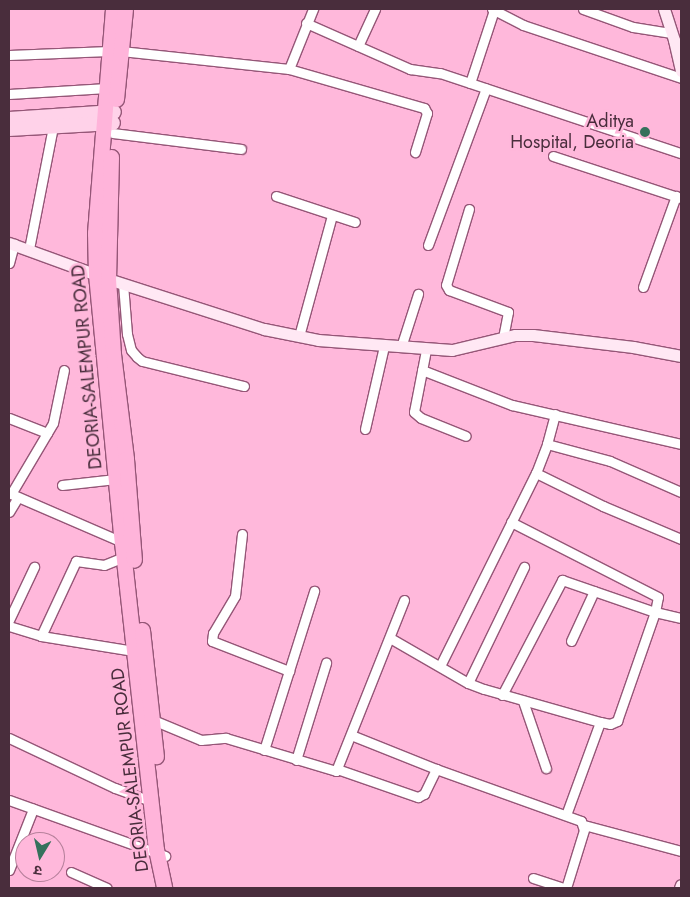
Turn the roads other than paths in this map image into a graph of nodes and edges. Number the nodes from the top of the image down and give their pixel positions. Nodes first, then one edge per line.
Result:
1 (113, 9) edge
2 (125, 9) edge
3 (313, 9) edge
4 (375, 9) edge
5 (493, 9) edge
6 (583, 9) edge
7 (664, 9) edge
8 (306, 23) junction
9 (672, 33) junction
10 (358, 46) junction
11 (115, 51) junction
12 (9, 55) edge
13 (289, 69) junction
14 (681, 71) edge
15 (681, 78) edge
16 (470, 83) junction
17 (107, 88) junction
18 (486, 88) junction
19 (9, 94) edge
20 (9, 118) edge
21 (55, 120) junction
22 (110, 121) junction
23 (9, 129) edge
24 (241, 149) dead end
25 (415, 152) dead end
26 (681, 153) edge
27 (553, 156) dead end
28 (276, 196) dead end
29 (679, 197) edge
30 (469, 209) dead end
31 (332, 214) junction
32 (355, 222) dead end
33 (12, 244) edge
34 (428, 245) dead end
35 (28, 249) junction
36 (9, 263) edge
37 (102, 276) junction
38 (123, 284) junction
39 (643, 287) dead end
40 (418, 294) dead end
41 (299, 336) junction
42 (503, 338) junction
43 (384, 346) junction
44 (401, 347) junction
45 (426, 350) junction
46 (681, 356) edge
47 (64, 370) dead end
48 (422, 370) junction
49 (244, 386) dead end
50 (555, 414) junction
51 (9, 418) edge
52 (365, 428) dead end
53 (48, 433) junction
54 (466, 436) dead end
55 (547, 444) junction
56 (681, 444) edge
57 (536, 474) junction
58 (116, 479) junction
59 (62, 485) dead end
60 (681, 492) edge
61 (12, 495) edge
62 (9, 512) edge
63 (512, 522) junction
64 (242, 534) dead end
65 (681, 539) edge
66 (122, 542) junction
67 (124, 557) junction
68 (34, 567) dead end
69 (524, 567) dead end
70 (594, 590) junction
71 (314, 591) dead end
72 (404, 600) dead end
73 (655, 612) junction
74 (681, 618) edge
75 (9, 620) edge
76 (9, 626) edge
77 (40, 636) junction
78 (390, 638) junction
79 (571, 641) dead end
80 (134, 651) junction
81 (326, 662) dead end
82 (440, 666) junction
83 (289, 671) junction
84 (468, 683) junction
85 (502, 694) junction
86 (523, 701) junction
87 (153, 720) junction
88 (600, 722) junction
89 (351, 735) junction
90 (9, 738) edge
91 (264, 750) junction
92 (296, 760) junction
93 (546, 768) dead end
94 (337, 769) junction
95 (436, 769) junction
96 (9, 800) edge
97 (151, 801) junction
98 (33, 809) junction
99 (566, 816) junction
100 (584, 825) junction
101 (681, 851) edge
102 (161, 855) junction
103 (10, 865) edge
104 (71, 872) dead end
105 (533, 878) dead end
106 (102, 887) edge
107 (164, 888) edge
108 (565, 888) edge

1 - 11 highway, DEORIA-SALEMPUR ROAD
2 - 11 highway, DEORIA-SALEMPUR ROAD
3 - 8 street
4 - 10 street
5 - 15 street
5 - 16 street
6 - 9 street
7 - 9 street
8 - 10 street
8 - 13 street
9 - 14 street
10 - 16 street
11 - 12 street
11 - 13 street
11 - 17 highway, DEORIA-SALEMPUR ROAD
11 - 22 highway, DEORIA-SALEMPUR ROAD
13 - 25 street
16 - 18 street
17 - 19 street
17 - 22 highway, DEORIA-SALEMPUR ROAD
18 - 26 street
18 - 34 street
20 - 21 main road
21 - 22 main road
21 - 23 main road
21 - 35 street
22 - 24 street
22 - 37 highway, DEORIA-SALEMPUR ROAD
27 - 29 street
28 - 31 street
29 - 39 street
30 - 42 street
31 - 32 street
31 - 41 street
33 - 35 street
33 - 36 street
35 - 37 street
37 - 38 street
37 - 58 highway, DEORIA-SALEMPUR ROAD
37 - 87 highway, DEORIA-SALEMPUR ROAD
38 - 41 street
38 - 49 street
40 - 44 street
41 - 43 street
42 - 45 street
42 - 46 street
43 - 44 street
43 - 52 street
44 - 45 street
45 - 48 street
47 - 53 street
48 - 50 street
48 - 54 street
50 - 55 street
50 - 56 street
51 - 53 street
53 - 61 street
55 - 57 street
55 - 60 street
57 - 63 street
57 - 65 street
58 - 59 street
58 - 66 highway, DEORIA-SALEMPUR ROAD
61 - 62 street
61 - 66 street
63 - 73 street
63 - 82 street
64 - 83 street
66 - 67 highway, DEORIA-SALEMPUR ROAD
67 - 77 street
67 - 80 highway, DEORIA-SALEMPUR ROAD
68 - 75 street
69 - 84 street
70 - 73 street
70 - 79 street
70 - 85 street
71 - 83 street
72 - 78 street
73 - 74 street
73 - 88 street
76 - 77 street
77 - 80 street
78 - 82 street
78 - 89 street
80 - 97 highway, DEORIA-SALEMPUR ROAD
81 - 92 street
82 - 84 street
83 - 91 street
84 - 85 street
85 - 86 street
86 - 88 street
86 - 93 street
87 - 91 street
87 - 102 highway, DEORIA-SALEMPUR ROAD
88 - 99 street
89 - 94 street
89 - 95 street
90 - 97 street
91 - 92 street
92 - 94 street
94 - 95 street
95 - 99 street
96 - 98 street
97 - 102 highway, DEORIA-SALEMPUR ROAD
98 - 102 street
98 - 103 street
99 - 100 street
100 - 101 street
100 - 108 street
102 - 107 highway, DEORIA-SALEMPUR ROAD
104 - 106 street
105 - 108 street

